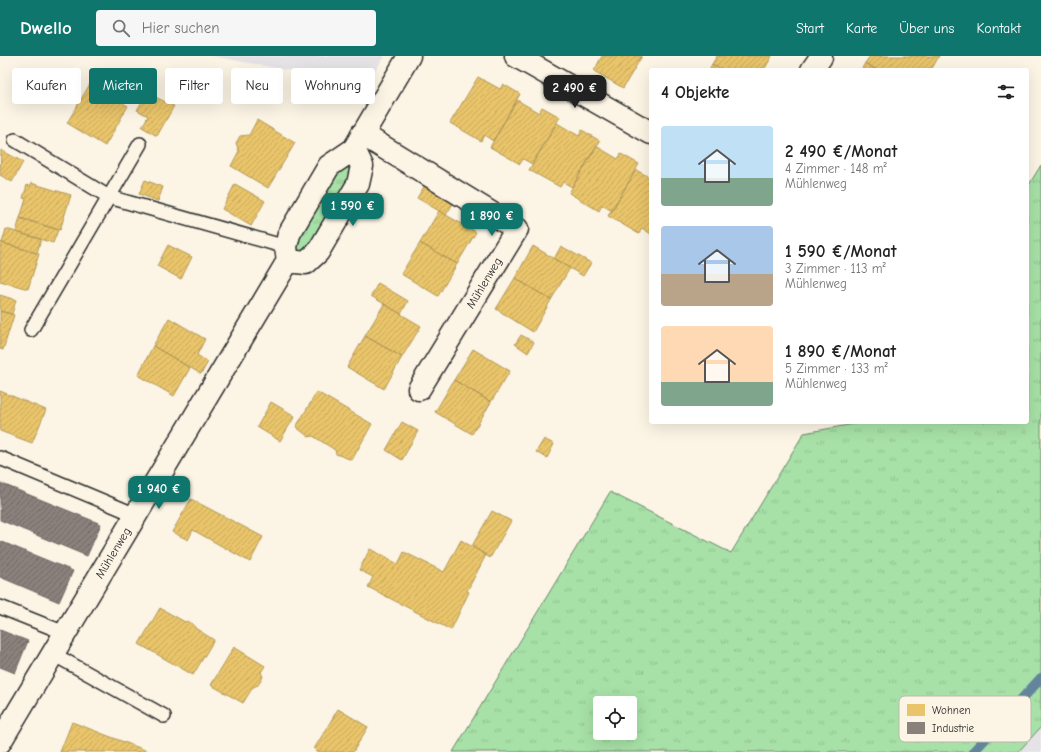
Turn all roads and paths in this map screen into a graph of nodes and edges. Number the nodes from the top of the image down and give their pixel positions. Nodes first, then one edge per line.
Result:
1 (410, 56) edge
2 (516, 56) edge
3 (649, 132) edge
4 (15, 140) dead end
5 (358, 141) junction
6 (140, 144) dead end
7 (109, 197) junction
8 (287, 254) junction
9 (31, 330) dead end
10 (419, 389) dead end
11 (0, 458) edge
12 (136, 515) junction
13 (0, 607) edge
14 (65, 633) junction
15 (53, 654) junction
16 (164, 716) dead end
17 (0, 742) edge

1 - 5 street, Mühlenweg
2 - 3 street
4 - 7 lane
5 - 8 street, Mühlenweg
5 - 8 street
5 - 10 street, Mühlenweg
6 - 7 lane
7 - 8 lane
7 - 9 lane
8 - 12 street, Mühlenweg
11 - 12 lane
12 - 14 street, Mühlenweg
13 - 14 lane
14 - 15 street, Mühlenweg
15 - 16 lane
15 - 17 street, Mühlenweg

